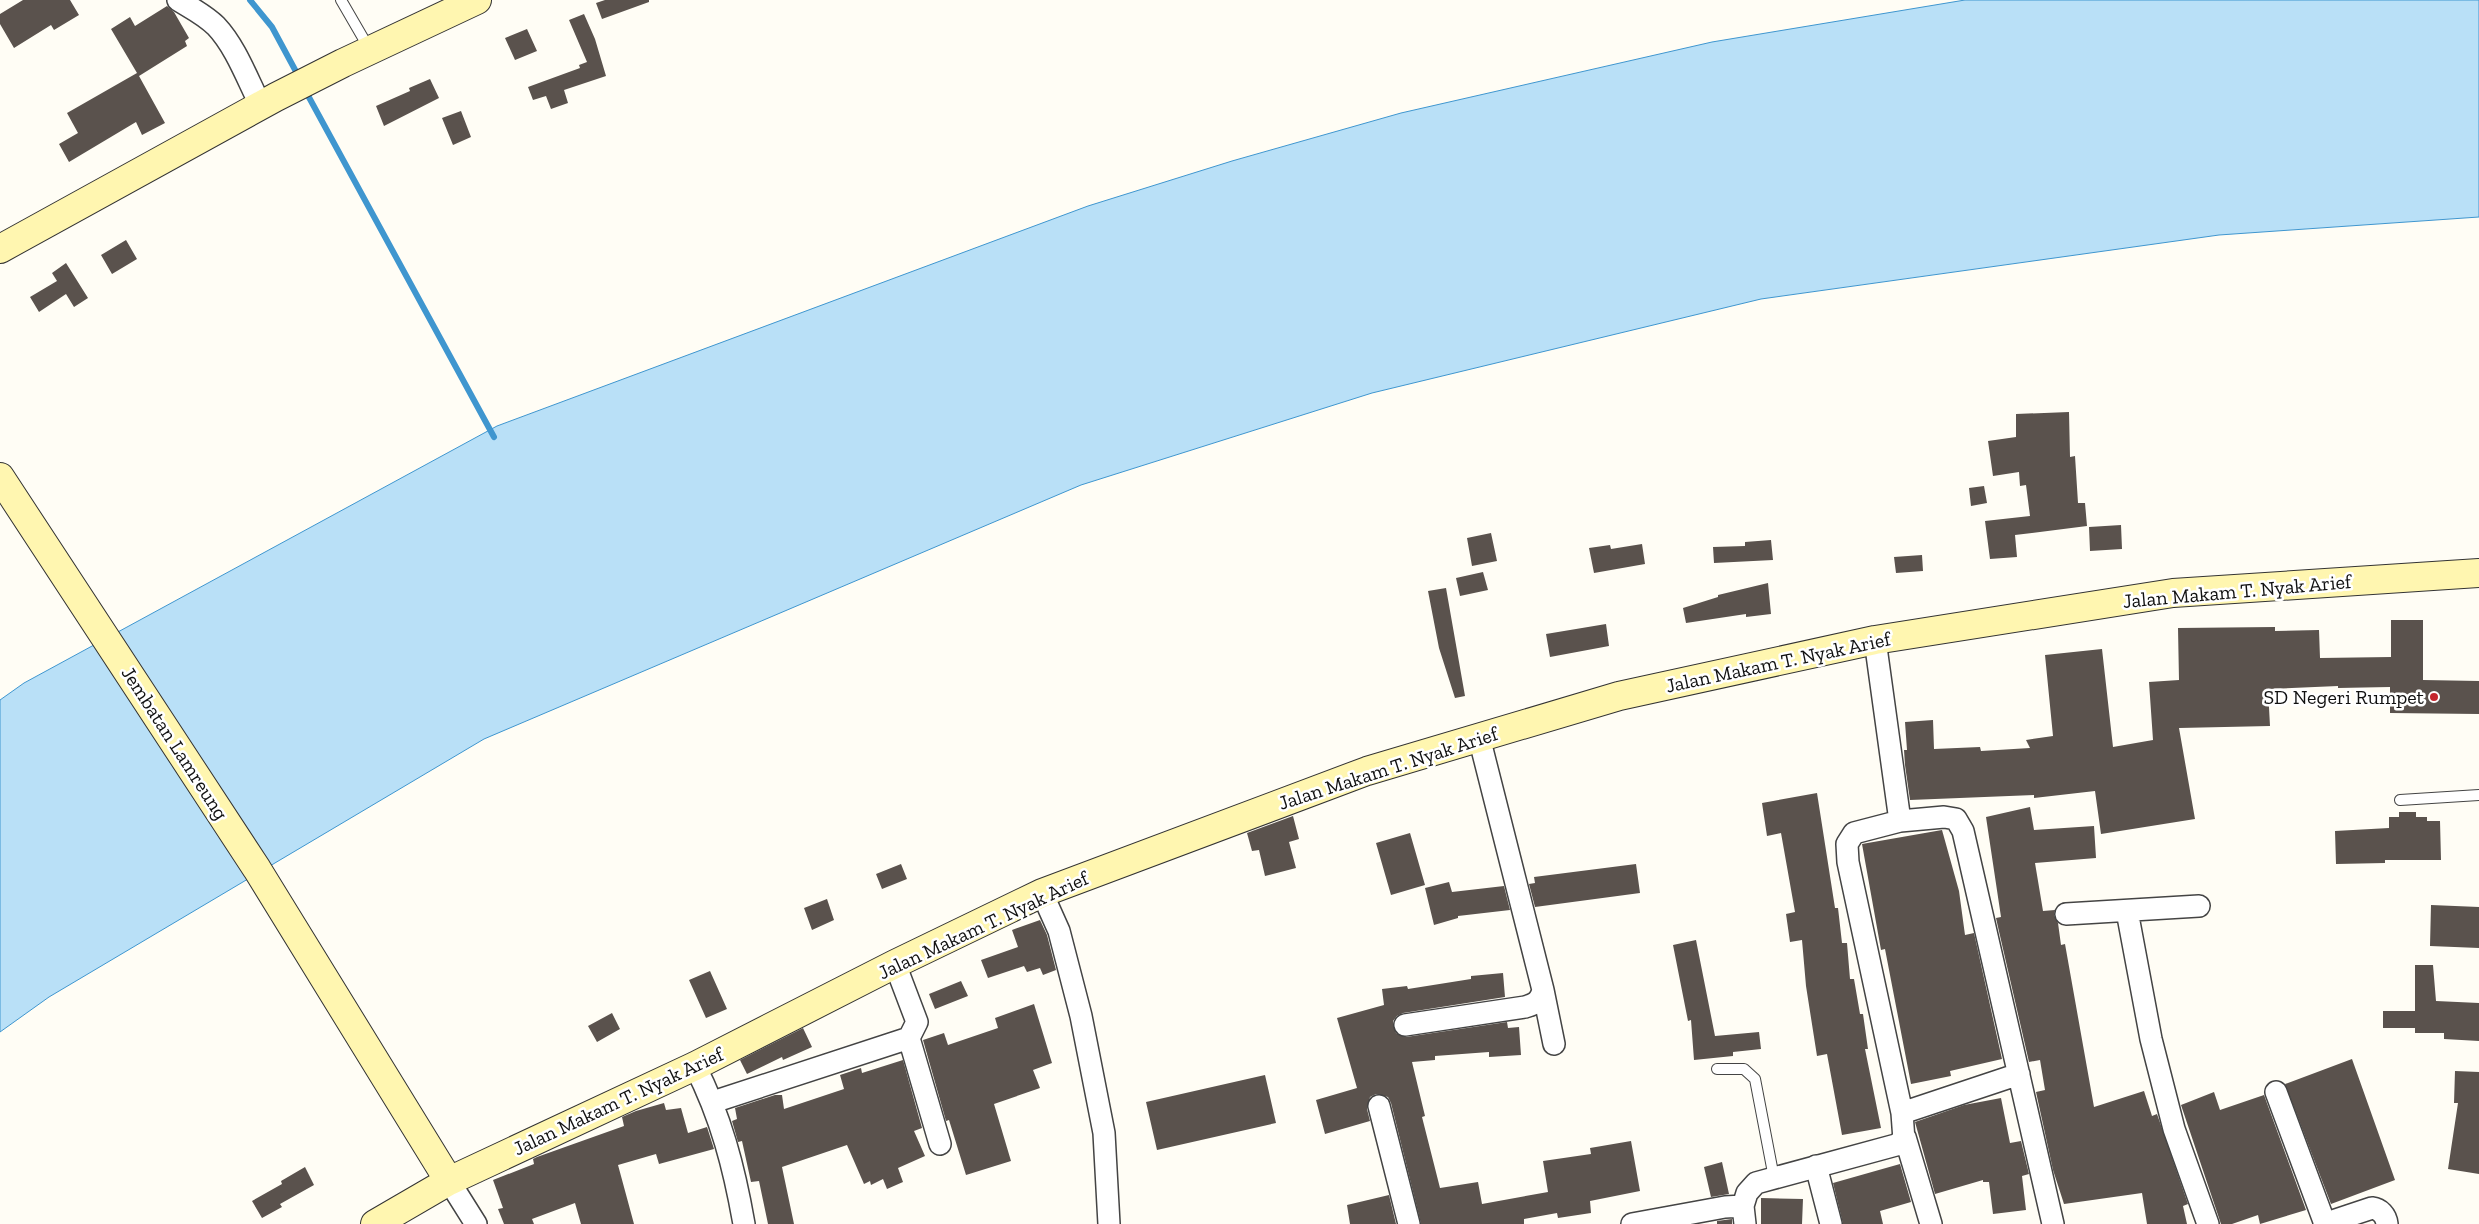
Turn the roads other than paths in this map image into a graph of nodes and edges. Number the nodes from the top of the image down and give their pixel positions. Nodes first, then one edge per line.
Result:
1 (178, 0) edge
2 (340, 0) edge
3 (463, 3) edge
4 (371, 50) junction
5 (269, 102) junction
6 (0, 249) edge
7 (0, 476) edge
8 (2479, 573) edge
9 (1875, 640) junction
10 (1479, 737) junction
11 (2479, 795) edge
12 (2400, 800) dead end
13 (1900, 821) junction
14 (1042, 894) junction
15 (2199, 906) dead end
16 (2127, 910) junction
17 (2066, 914) dead end
18 (895, 964) junction
19 (1543, 990) junction
20 (1405, 1025) dead end
21 (909, 1038) junction
22 (1554, 1044) dead end
23 (695, 1066) junction
24 (1717, 1069) dead end
25 (2019, 1074) junction
26 (2276, 1092) dead end
27 (713, 1102) junction
28 (1379, 1106) dead end
29 (1902, 1113) junction
30 (1905, 1137) junction
31 (940, 1144) dead end
32 (1816, 1166) junction
33 (1774, 1178) junction
34 (449, 1181) junction
35 (1744, 1215) edge
36 (375, 1224) edge
37 (476, 1224) edge
38 (744, 1224) edge
39 (1109, 1224) edge
40 (1409, 1224) edge
41 (1632, 1224) edge
42 (1831, 1224) edge
43 (1931, 1224) edge
44 (2053, 1224) edge
45 (2208, 1224) edge
46 (2325, 1224) edge
47 (2386, 1224) edge

1 - 5 street
2 - 4 lane
3 - 4 street
4 - 5 street
5 - 6 street
7 - 34 street, Jembatan Lamreung
8 - 9 street, Jalan Makam T. Nyak Arief
9 - 10 street, Jalan Makam T. Nyak Arief
9 - 13 street
10 - 14 street, Jalan Makam T. Nyak Arief
10 - 19 street
11 - 12 lane
13 - 25 street
13 - 29 street
14 - 18 street, Jalan Makam T. Nyak Arief
14 - 39 street
15 - 16 street
16 - 17 street
16 - 45 street
18 - 21 street
18 - 23 street, Jalan Makam T. Nyak Arief
19 - 20 street
19 - 22 street
21 - 27 street
21 - 31 street
23 - 27 street
23 - 34 street, Jalan Makam T. Nyak Arief
24 - 33 lane
25 - 29 street
25 - 44 street
26 - 46 street
27 - 38 street
28 - 40 street
29 - 30 street
30 - 32 street
30 - 43 street
32 - 33 street
32 - 42 street
33 - 35 street
34 - 36 street, Jalan Makam T. Nyak Arief
34 - 37 street
35 - 41 street
46 - 47 street

